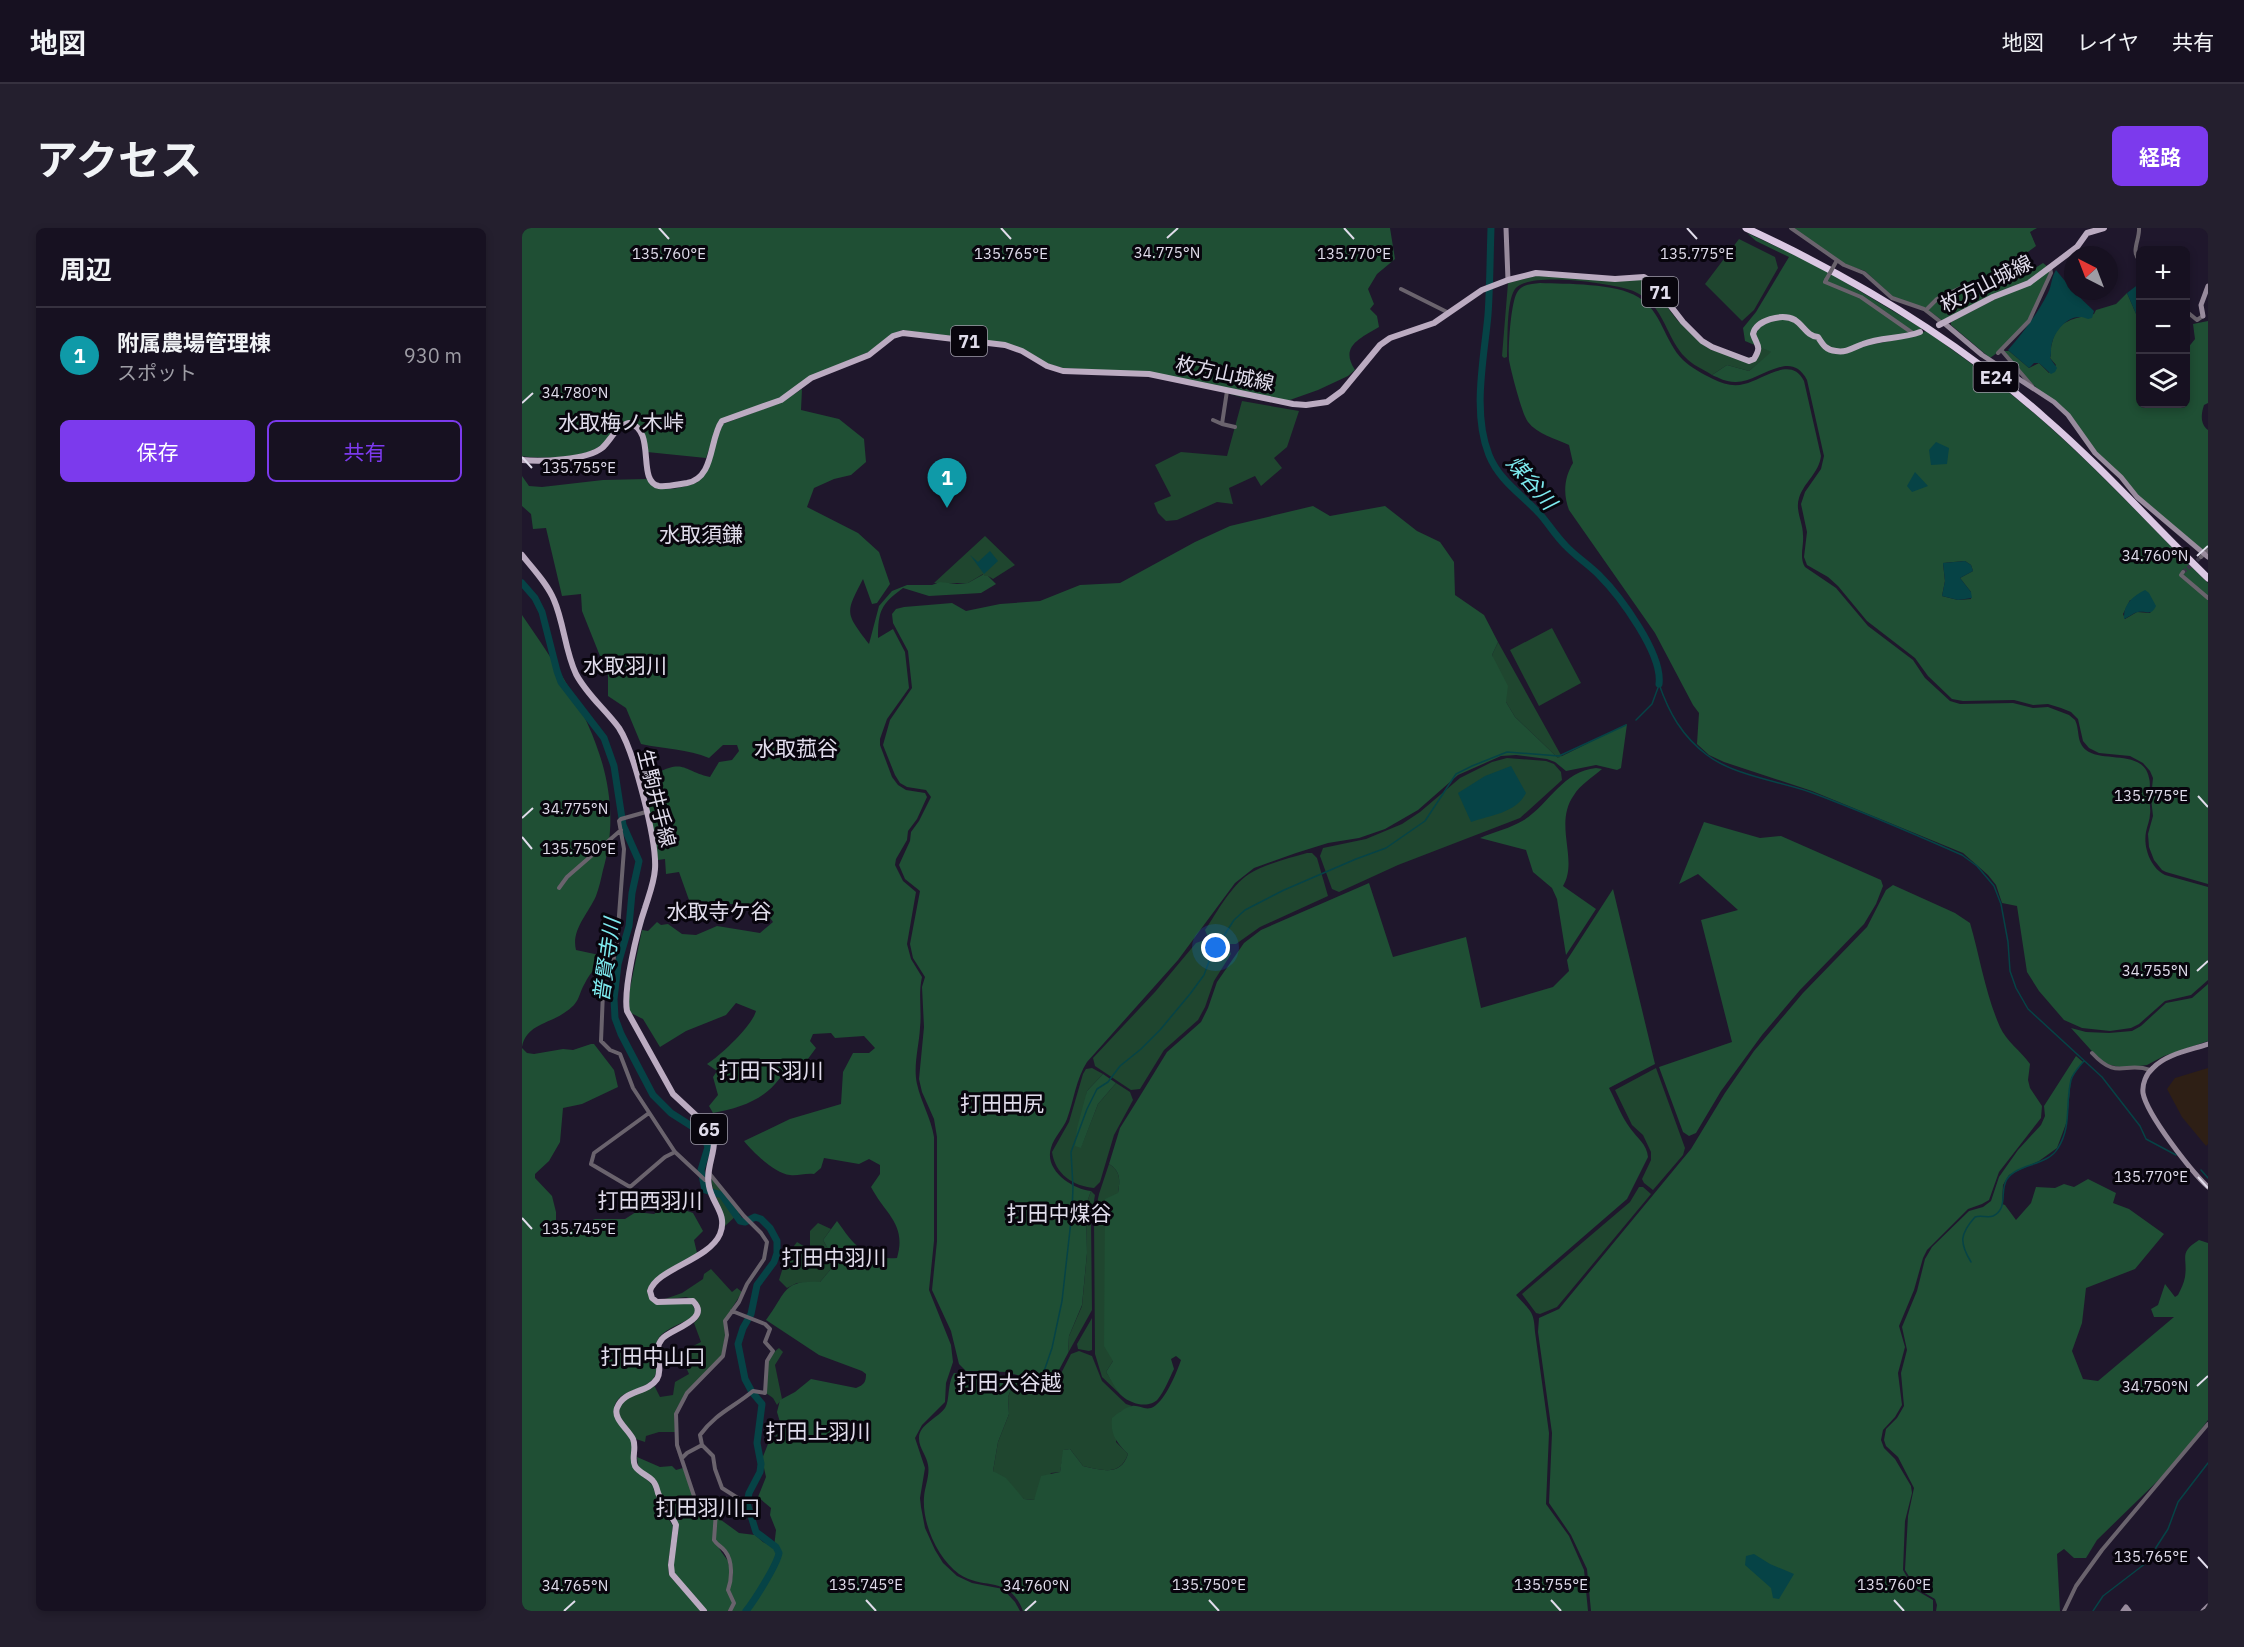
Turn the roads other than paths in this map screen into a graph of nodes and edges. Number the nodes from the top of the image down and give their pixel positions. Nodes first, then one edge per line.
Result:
1 (1506, 228) edge
2 (1746, 228) edge
3 (1751, 228) edge
4 (1791, 228) edge
5 (2104, 228) edge
6 (2139, 228) edge
7 (2136, 255) edge
8 (1837, 261) junction
9 (2050, 268) junction
10 (1508, 280) junction
11 (1971, 283) dead end
12 (2208, 285) edge
13 (1401, 289) dead end
14 (1926, 310) junction
15 (1449, 314) junction
16 (2190, 314) edge
17 (2203, 316) joint
18 (1942, 324) junction
19 (1917, 333) joint
20 (2032, 387) junction
21 (1227, 391) junction
22 (1213, 420) dead end
23 (1222, 424) junction
24 (1234, 427) dead end
25 (522, 460) edge
26 (2205, 554) edge
27 (522, 555) edge
28 (2183, 572) dead end
29 (2208, 576) edge
30 (2208, 598) edge
31 (646, 812) junction
32 (621, 830) junction
33 (559, 888) dead end
34 (2208, 1044) edge
35 (2092, 1053) dead end
36 (2150, 1070) junction
37 (650, 1113) junction
38 (675, 1152) junction
39 (708, 1176) junction
40 (2208, 1187) edge
41 (732, 1311) junction
42 (2208, 1424) edge
43 (702, 1445) junction
44 (682, 1458) junction
45 (741, 1500) dead end
46 (2208, 1606) edge
47 (704, 1611) edge
48 (730, 1611) edge
49 (2064, 1611) edge
50 (2123, 1611) edge
51 (2129, 1611) edge
52 (2203, 1611) edge

1 - 10 street
2 - 29 highway, E24
3 - 29 highway, E24
4 - 8 street
5 - 9 main road, 枚方山城線
6 - 7 street
8 - 14 street
8 - 19 street, bridge
9 - 18 main road, 枚方山城線
9 - 20 street
10 - 15 main road, 枚方山城線 / 71
10 - 19 main road, 枚方山城線 / 71
11 - 14 street
12 - 17 street
13 - 15 street
14 - 18 street
15 - 21 main road, 枚方山城線 / 71
16 - 17 street
18 - 20 street
20 - 26 street
21 - 23 street
21 - 25 main road, 枚方山城線 / 71
22 - 23 street
23 - 24 street
27 - 31 main road, 生駒井手線 / 65
28 - 30 street
31 - 32 street
31 - 39 main road, 生駒井手線 / 65
32 - 33 street
32 - 37 street
34 - 36 street
35 - 36 street
36 - 40 street
37 - 38 street
37 - 38 street
38 - 39 street
39 - 41 street
39 - 47 main road
41 - 43 street
41 - 44 street
42 - 49 street
43 - 44 street
43 - 45 street
44 - 48 street
46 - 52 street
50 - 51 street

